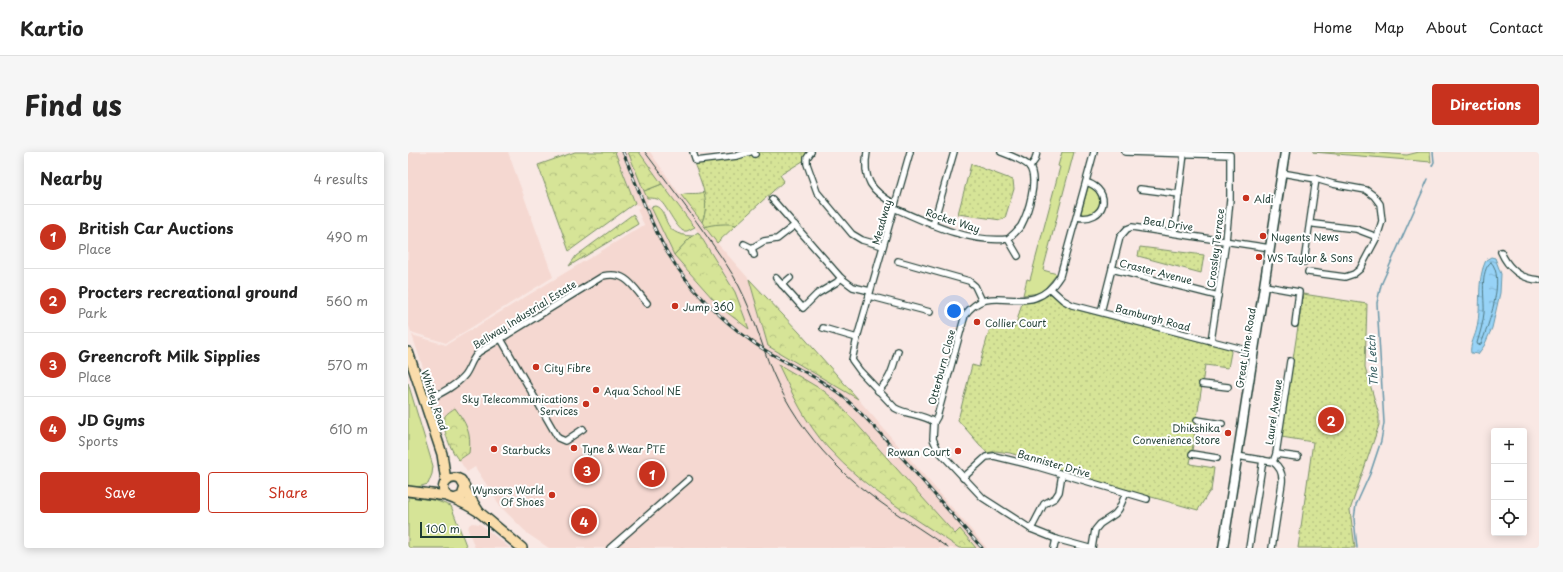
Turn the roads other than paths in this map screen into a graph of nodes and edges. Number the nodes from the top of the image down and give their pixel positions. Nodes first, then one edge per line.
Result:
1 (693, 152) edge
2 (811, 152) edge
3 (867, 152) edge
4 (910, 152) edge
5 (954, 152) edge
6 (1001, 152) edge
7 (1037, 152) edge
8 (1094, 152) edge
9 (1125, 152) edge
10 (1144, 152) edge
11 (1285, 152) edge
12 (753, 153) edge
13 (1187, 153) edge
14 (1030, 167) junction
15 (1282, 173) junction
16 (1316, 178) junction
17 (1086, 182) junction
18 (1140, 189) dead end
19 (1179, 194) junction
20 (772, 199) dead end
21 (895, 206) junction
22 (1077, 217) junction
23 (1314, 224) dead end
24 (795, 225) junction
25 (933, 225) junction
26 (1322, 225) junction
27 (1321, 232) dead end
28 (1174, 233) junction
29 (1377, 237) junction
30 (1008, 239) junction
31 (1226, 241) junction
32 (744, 244) dead end
33 (883, 246) junction
34 (752, 248) junction
35 (1270, 248) junction
36 (1501, 252) dead end
37 (754, 255) dead end
38 (1018, 256) dead end
39 (898, 260) dead end
40 (1304, 262) dead end
41 (1318, 266) dead end
42 (1112, 269) junction
43 (1308, 272) dead end
44 (1317, 273) junction
45 (776, 278) dead end
46 (790, 278) dead end
47 (841, 278) junction
48 (1539, 280) edge
49 (782, 285) junction
50 (1265, 286) junction
51 (1051, 289) junction
52 (869, 294) junction
53 (1218, 296) junction
54 (982, 301) junction
55 (647, 303) dead end
56 (930, 312) dead end
57 (1101, 312) junction
58 (1295, 324) dead end
59 (823, 328) dead end
60 (856, 338) junction
61 (501, 339) junction
62 (1210, 341) junction
63 (898, 351) dead end
64 (408, 352) edge
65 (1254, 352) junction
66 (1282, 364) dead end
67 (1202, 384) dead end
68 (1228, 387) dead end
69 (878, 391) junction
70 (424, 402) junction
71 (1197, 420) dead end
72 (934, 422) junction
73 (1222, 424) dead end
74 (583, 429) dead end
75 (442, 454) junction
76 (1192, 454) dead end
77 (1276, 454) junction
78 (1237, 456) junction
79 (1298, 457) dead end
80 (1217, 458) dead end
81 (1263, 460) junction
82 (1273, 462) junction
83 (1062, 474) junction
84 (457, 478) junction
85 (963, 478) junction
86 (689, 479) dead end
87 (445, 483) junction
88 (464, 490) junction
89 (408, 491) edge
90 (426, 493) junction
91 (1126, 493) junction
92 (451, 497) junction
93 (1147, 500) dead end
94 (479, 512) junction
95 (1031, 529) junction
96 (1056, 539) junction
97 (522, 548) edge
98 (610, 548) edge
99 (1054, 548) edge
100 (1090, 548) edge
101 (1224, 548) edge
102 (1249, 548) edge
103 (1272, 548) edge

1 - 12 street
2 - 33 street
3 - 21 street, Rocket Way
4 - 21 street, Meadway
5 - 25 street
6 - 14 street
7 - 14 street
8 - 17 street
9 - 10 street
10 - 13 street
11 - 15 main road, Great Lime Road
13 - 19 street
13 - 31 street, Crossley Terrace
14 - 30 street
15 - 16 street
15 - 35 main road, Great Lime Road
16 - 29 street
16 - 40 street
17 - 22 street
17 - 22 street
18 - 19 street
19 - 28 street
20 - 24 street
21 - 25 street, Rocket Way
21 - 33 street, Meadway
22 - 51 street
23 - 26 street
24 - 34 street
24 - 47 street
25 - 30 street, Rocket Way
26 - 27 street
26 - 29 street
28 - 31 street, Beal Drive
28 - 42 street, Beal Drive
29 - 44 street
30 - 38 street
31 - 35 street, Beal Drive
31 - 53 street, Crossley Terrace
32 - 34 street
33 - 52 street, Meadway
34 - 37 street
35 - 50 main road, Great Lime Road
36 - 48 street
39 - 54 street
41 - 44 street
42 - 53 street, Craster Avenue
42 - 57 street, Beal Drive
43 - 44 street
45 - 49 street
46 - 49 street
47 - 49 street
47 - 52 street
50 - 58 street
50 - 65 main road, Great Lime Road
51 - 54 street
51 - 57 street, Bamburgh Road
52 - 56 street
52 - 60 street, Meadway
53 - 62 street, Crossley Terrace
54 - 72 street, Otterburn Close
55 - 61 street, Bellway Industrial Estate
57 - 62 street, Bamburgh Road
59 - 60 street
60 - 69 street, Meadway
61 - 70 street, Bellway Industrial Estate
61 - 74 street
62 - 65 street, Bamburgh Road
63 - 69 street
64 - 70 main road, Whitley Road
65 - 78 main road, Great Lime Road
66 - 77 street, Laurel Avenue
67 - 68 street
69 - 72 street, Meadway
70 - 75 main road, Whitley Road
71 - 73 street
72 - 85 street
75 - 84 main road, Whitley Road
75 - 87 main road, Whitley Road
76 - 80 street
77 - 79 street
77 - 82 street, Laurel Avenue
78 - 81 street
78 - 101 main road, Great Lime Road
81 - 82 street
81 - 102 street
82 - 103 street
83 - 85 street, Bannister Drive
83 - 91 street, Bannister Drive
83 - 95 street
84 - 87 main road
84 - 88 main road
85 - 95 street
86 - 98 street
87 - 90 main road
87 - 92 main road
88 - 92 main road
88 - 94 main road
89 - 90 main road
90 - 92 main road
91 - 93 street, Bannister Drive
91 - 100 street
92 - 94 main road
94 - 97 main road
95 - 96 street
96 - 99 street
96 - 100 street

